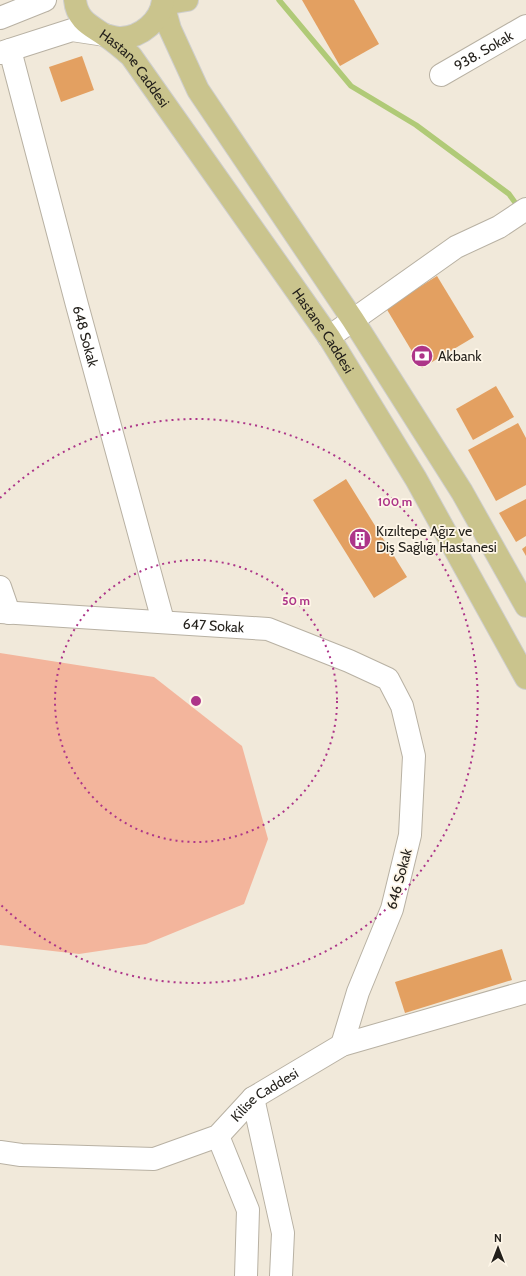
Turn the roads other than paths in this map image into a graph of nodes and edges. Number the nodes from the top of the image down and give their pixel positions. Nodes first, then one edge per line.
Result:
1 (45, 0) edge
2 (75, 0) edge
3 (187, 0) edge
4 (163, 2) edge
5 (0, 18) edge
6 (526, 26) edge
7 (105, 35) junction
8 (5, 51) edge
9 (441, 75) dead end
10 (526, 209) edge
11 (352, 320) junction
12 (329, 337) junction
13 (442, 462) junction
14 (416, 479) junction
15 (0, 587) edge
16 (526, 606) edge
17 (4, 612) edge
18 (163, 621) junction
19 (526, 678) edge
20 (402, 706) joint
21 (526, 992) edge
22 (342, 1044) junction
23 (254, 1098) junction
24 (218, 1136) junction
25 (0, 1152) edge
26 (246, 1276) edge
27 (281, 1276) edge

1 - 5 street
2 - 7 main road
3 - 4 main road
4 - 7 main road, Hastane Caddesi
4 - 11 main road, Hastane Caddesi
6 - 9 street, 938. Sokak
7 - 8 street
7 - 12 main road, Hastane Caddesi
8 - 18 street, 648 Sokak
10 - 11 street
11 - 12 street
11 - 13 main road, Hastane Caddesi
12 - 14 main road, Hastane Caddesi
13 - 14 main road
13 - 16 main road, Hastane Caddesi
14 - 19 main road, Hastane Caddesi
15 - 17 street
17 - 18 street, 647 Sokak
18 - 20 street, 647 Sokak
20 - 22 street, 646 Sokak
21 - 22 street, Kilise Caddesi
22 - 23 street, Kilise Caddesi
23 - 24 street, Kilise Caddesi
23 - 27 street
24 - 25 street, Kilise Caddesi
24 - 26 street

